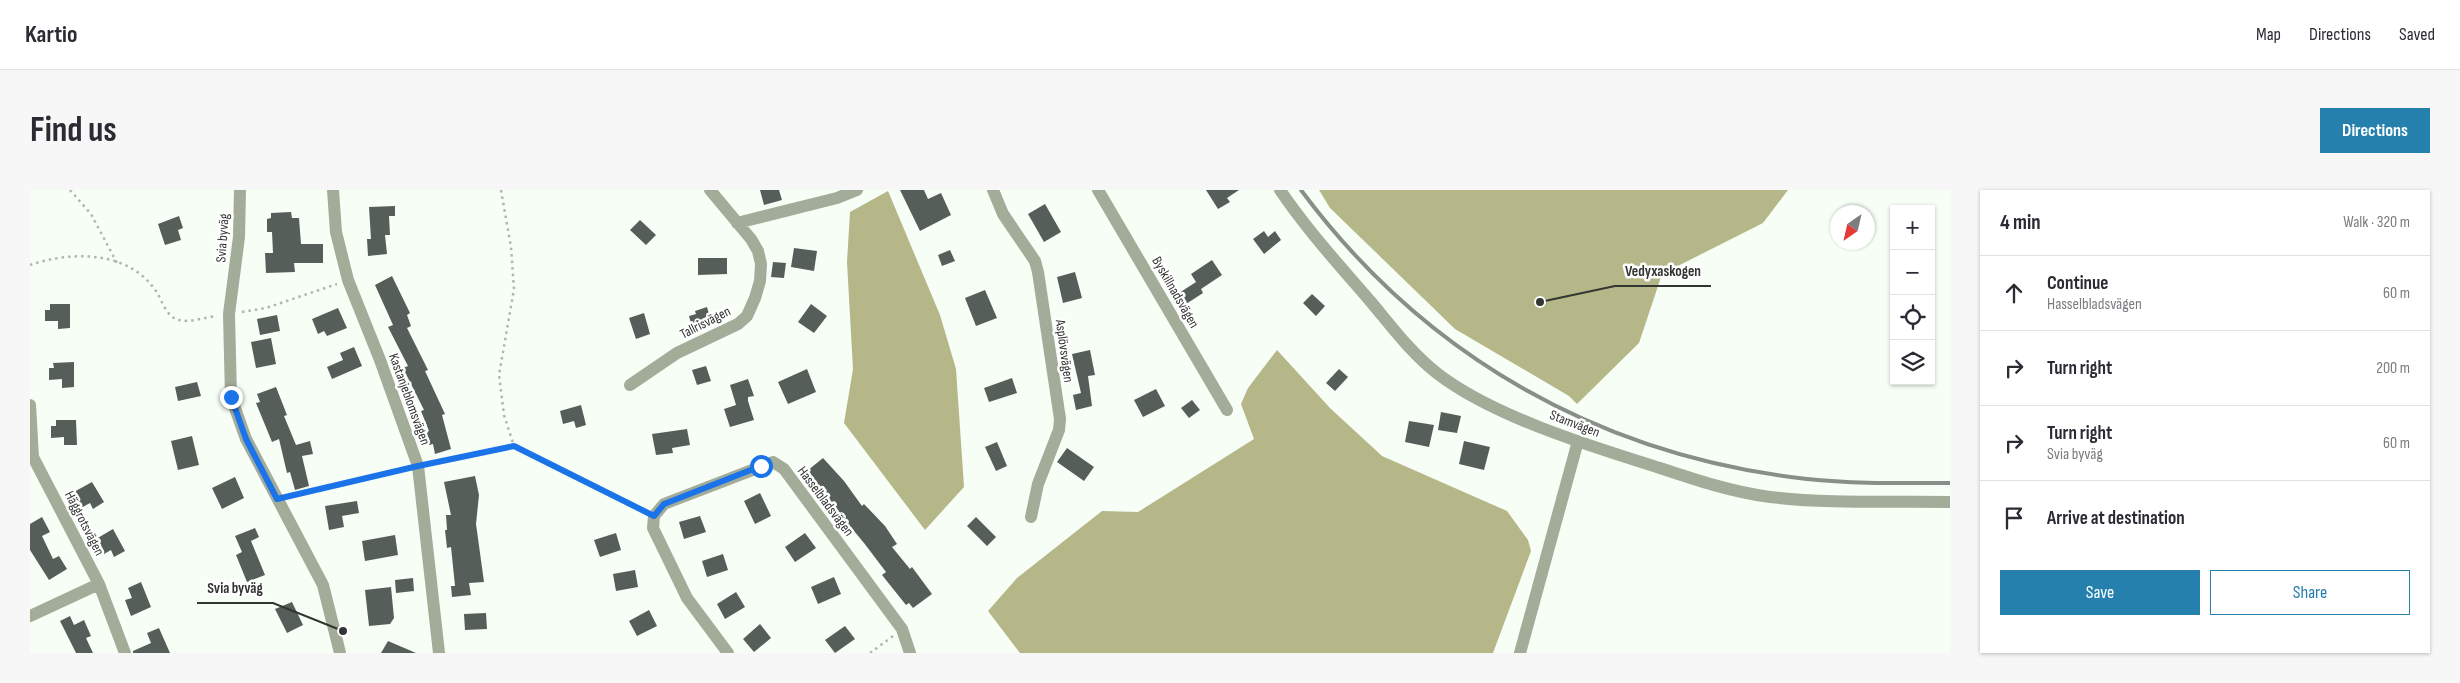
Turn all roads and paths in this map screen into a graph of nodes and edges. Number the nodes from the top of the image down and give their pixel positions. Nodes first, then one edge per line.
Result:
1 (70, 190) edge
2 (240, 190) edge
3 (333, 190) edge
4 (501, 190) edge
5 (710, 190) edge
6 (857, 190) edge
7 (1098, 190) edge
8 (1280, 190) edge
9 (999, 192) edge
10 (737, 223) junction
11 (117, 263) junction
12 (30, 265) edge
13 (348, 280) junction
14 (229, 314) junction
15 (630, 385) dead end
16 (30, 405) edge
17 (1227, 410) dead end
18 (1578, 440) junction
19 (514, 446) junction
20 (32, 457) edge
21 (418, 466) junction
22 (277, 499) junction
23 (1950, 502) edge
24 (654, 516) junction
25 (1031, 517) dead end
26 (100, 584) junction
27 (30, 616) edge
28 (902, 629) junction
29 (125, 653) edge
30 (340, 653) edge
31 (439, 653) edge
32 (728, 653) edge
33 (870, 653) edge
34 (910, 653) edge
35 (1520, 653) edge

1 - 11 path
2 - 14 street, Svia byväg
3 - 13 street, Kastanjeblomsvägen
4 - 19 path
5 - 10 street, Tallrisvägen
6 - 10 street
7 - 17 street, Byskillnadsvägen
8 - 18 street, Stamvägen
9 - 25 street, Asplövsvägen
10 - 15 street, Tallrisvägen
11 - 12 path
11 - 14 path
13 - 14 path
13 - 21 street, Kastanjeblomsvägen
14 - 22 street, Svia byväg
16 - 20 street, Häggrotsvägen
18 - 23 street, Stamvägen
18 - 35 street
19 - 21 path
19 - 24 path
20 - 26 street, Häggrotsvägen
21 - 22 path
21 - 31 street, Kastanjeblomsvägen
22 - 30 street, Svia byväg
24 - 28 street, Hasselbladsvägen
24 - 32 street
26 - 27 street
26 - 29 street, Häggrotsvägen
28 - 33 path
28 - 34 street, Hasselbladsvägen

